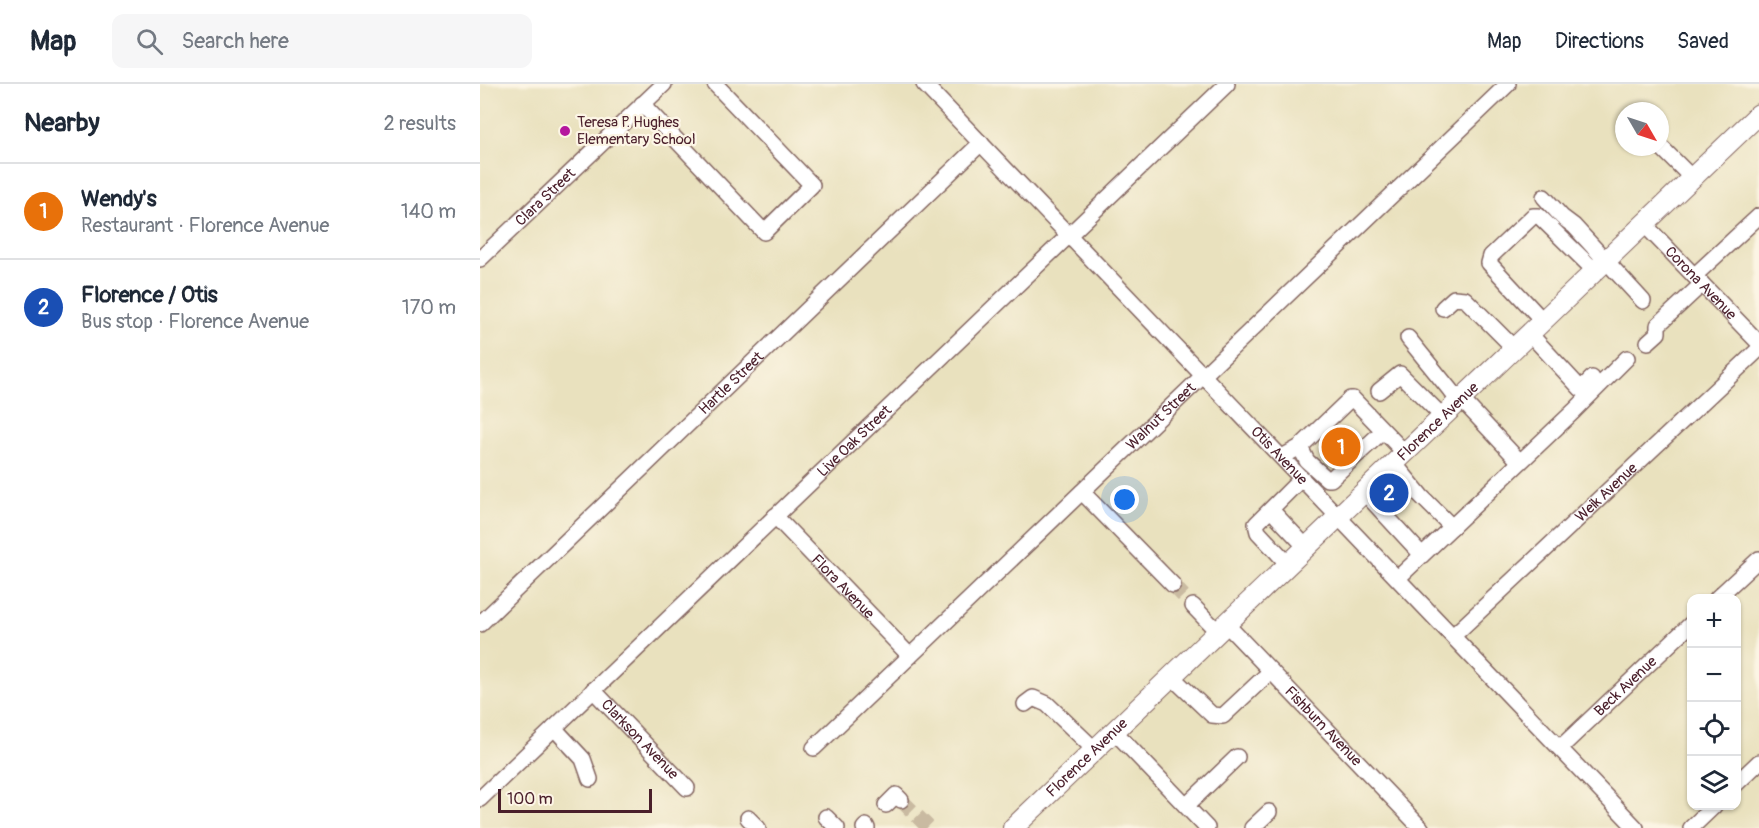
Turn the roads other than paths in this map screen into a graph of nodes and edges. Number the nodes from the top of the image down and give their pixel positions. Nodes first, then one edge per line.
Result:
1 (663, 84) edge
2 (715, 84) edge
3 (1227, 84) edge
4 (1508, 84) edge
5 (934, 87) edge
6 (642, 104) junction
7 (1757, 119) edge
8 (981, 144) junction
9 (1669, 155) edge
10 (1692, 178) junction
11 (1544, 197) dead end
12 (1759, 216) edge
13 (1644, 224) junction
14 (1069, 235) junction
15 (480, 260) edge
16 (1600, 266) junction
17 (1698, 280) junction
18 (1642, 301) dead end
19 (1443, 308) dead end
20 (1536, 327) junction
21 (1408, 338) dead end
22 (1648, 342) dead end
23 (1759, 343) edge
24 (1514, 348) junction
25 (1759, 349) edge
26 (1628, 358) dead end
27 (1204, 375) junction
28 (1592, 378) dead end
29 (1379, 391) dead end
30 (1460, 400) junction
31 (1443, 417) junction
32 (1383, 431) junction
33 (1300, 447) junction
34 (1282, 457) junction
35 (1399, 458) junction
36 (1520, 462) junction
37 (1302, 478) junction
38 (1082, 492) junction
39 (1364, 492) junction
40 (1271, 510) junction
41 (775, 516) junction
42 (1339, 516) junction
43 (1452, 527) junction
44 (1306, 547) junction
45 (1422, 555) junction
46 (1759, 559) edge
47 (1288, 564) junction
48 (1398, 578) junction
49 (1173, 585) tunnel mouth
50 (1721, 594) edge
51 (1193, 606) tunnel mouth
52 (480, 624) edge
53 (1222, 628) junction
54 (1687, 628) edge
55 (1453, 636) junction
56 (910, 656) junction
57 (1270, 671) junction
58 (1171, 676) junction
59 (593, 690) junction
60 (1024, 704) dead end
61 (554, 728) junction
62 (1114, 731) junction
63 (814, 748) dead end
64 (1560, 748) junction
65 (1095, 750) junction
66 (1237, 757) dead end
67 (1759, 762) edge
68 (590, 779) dead end
69 (1741, 780) edge
70 (687, 788) dead end
71 (480, 799) edge
72 (901, 800) dead end
73 (886, 805) dead end
74 (1186, 806) junction
75 (1710, 810) edge
76 (1269, 812) dead end
77 (1023, 824) edge
78 (1207, 828) edge
79 (1252, 828) edge
80 (1421, 828) edge
81 (1636, 828) edge
82 (1691, 828) edge

1 - 6 street, Clara Street
2 - 6 street
3 - 14 street, Live Oak Street
4 - 27 street, Walnut Street
5 - 8 street, Otis Avenue
6 - 15 street, Clara Street
7 - 10 main road, Florence Avenue
8 - 14 street, Otis Avenue
8 - 52 street, Hartle Street
9 - 10 street
10 - 13 main road, Florence Avenue
11 - 16 street
12 - 17 street
13 - 16 main road, Florence Avenue
13 - 17 street, Corona Avenue
14 - 27 street, Otis Avenue
14 - 41 street, Live Oak Street
16 - 18 street
16 - 20 main road, Florence Avenue
16 - 20 street
17 - 22 street
17 - 23 street, Corona Avenue
19 - 24 street
20 - 24 main road, Florence Avenue
20 - 28 street
21 - 30 street
24 - 30 main road, Florence Avenue
25 - 55 street, Weik Avenue
26 - 36 street
27 - 34 street, Otis Avenue
27 - 38 street, Walnut Street
29 - 31 street
30 - 31 main road, Florence Avenue
30 - 36 street
31 - 35 main road, Florence Avenue
32 - 33 street
32 - 33 street
32 - 35 street
33 - 34 street
34 - 37 street, Otis Avenue
35 - 39 main road, Florence Avenue
35 - 43 street
36 - 43 street
37 - 40 street
37 - 42 street, Otis Avenue
38 - 49 street
38 - 56 street, Walnut Street
39 - 42 main road, Florence Avenue
39 - 45 street
40 - 44 street
40 - 47 street
41 - 56 street, Flora Avenue
41 - 59 street, Live Oak Street
42 - 44 main road, Florence Avenue
42 - 48 street, Otis Avenue
43 - 45 street
44 - 47 main road, Florence Avenue
45 - 48 street
46 - 50 street
47 - 53 main road, Florence Avenue
48 - 55 street, Otis Avenue
51 - 53 street, Fishburn Avenue
53 - 57 street, Fishburn Avenue
53 - 58 main road, Florence Avenue
54 - 64 street, Beck Avenue
55 - 64 street, Otis Avenue
56 - 63 street, Walnut Street
57 - 58 street
57 - 80 street, Fishburn Avenue
58 - 62 main road, Florence Avenue
59 - 61 street, Live Oak Street
59 - 70 street, Clarkson Avenue
60 - 65 street
61 - 68 street
61 - 71 street, Live Oak Street
62 - 65 main road, Florence Avenue
62 - 74 street
64 - 81 street, Otis Avenue
65 - 77 main road, Florence Avenue
66 - 74 street
67 - 69 street
72 - 73 street
74 - 78 street
75 - 82 street
76 - 79 street

